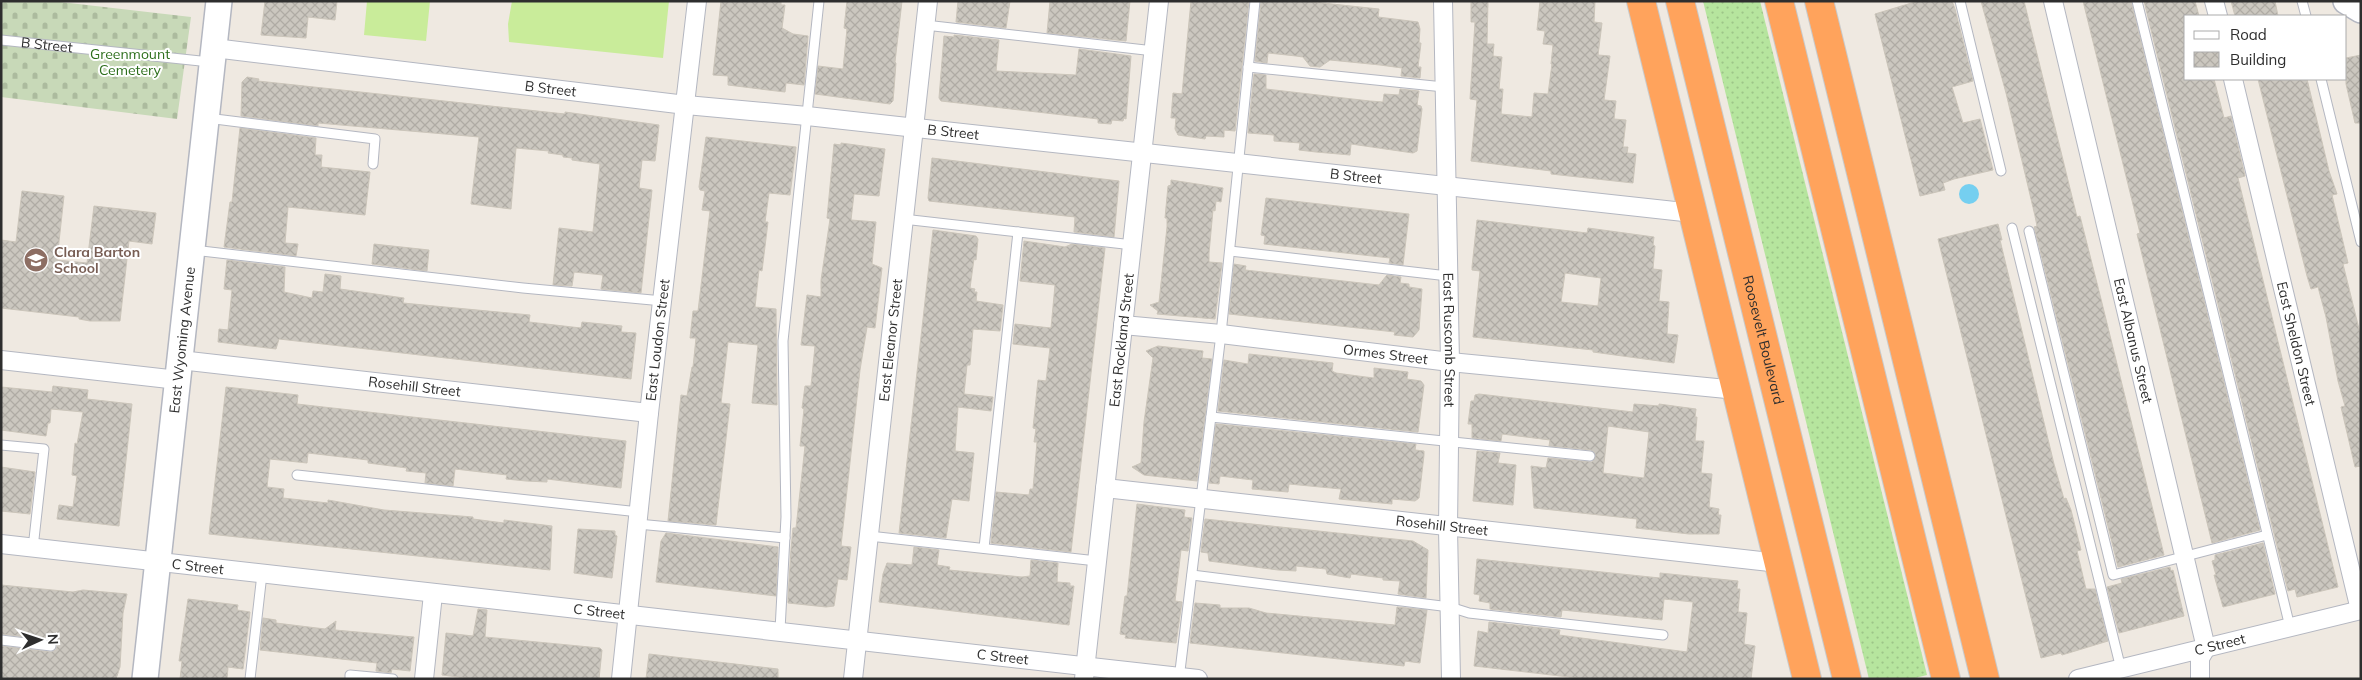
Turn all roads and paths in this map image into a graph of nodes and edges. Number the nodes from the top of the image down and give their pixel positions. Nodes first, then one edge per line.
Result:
1 (219, 1) edge
2 (697, 1) edge
3 (819, 1) edge
4 (928, 1) edge
5 (1159, 1) edge
6 (1256, 1) edge
7 (1641, 1) edge
8 (1680, 1) edge
9 (1780, 1) edge
10 (1960, 1) edge
11 (2053, 1) edge
12 (2137, 1) edge
13 (2214, 1) edge
14 (2302, 1) edge
15 (2346, 1) edge
16 (1437, 2) edge
17 (1820, 7) edge
18 (2361, 10) edge
19 (2218, 15) edge
20 (2306, 15) edge
21 (925, 25) junction
22 (1, 40) edge
23 (1154, 51) junction
24 (213, 55) junction
25 (1248, 67) junction
26 (2232, 80) edge
27 (2321, 80) edge
28 (1444, 86) junction
29 (686, 105) junction
30 (807, 116) junction
31 (206, 118) junction
32 (913, 128) junction
33 (1143, 153) junction
34 (373, 164) dead end
35 (1239, 164) junction
36 (2001, 170) dead end
37 (1445, 185) junction
38 (1826, 189) junction
39 (1693, 213) junction
40 (902, 218) junction
41 (2012, 228) dead end
42 (2029, 231) dead end
43 (1018, 232) junction
44 (2361, 242) edge
45 (1133, 245) junction
46 (192, 250) junction
47 (1230, 252) junction
48 (1448, 276) junction
49 (663, 300) junction
50 (1123, 325) junction
51 (1221, 334) junction
52 (1, 360) edge
53 (1450, 362) junction
54 (179, 370) junction
55 (1874, 386) junction
56 (1737, 390) junction
57 (649, 414) junction
58 (1211, 417) junction
59 (1450, 442) junction
60 (1, 445) edge
61 (1590, 456) dead end
62 (297, 476) dead end
63 (1105, 488) junction
64 (1201, 498) junction
65 (638, 518) junction
66 (1448, 528) junction
67 (2267, 535) junction
68 (869, 536) junction
69 (785, 538) junction
70 (1951, 541) junction
71 (1, 544) edge
72 (33, 548) junction
73 (984, 548) junction
74 (2184, 556) junction
75 (1097, 560) junction
76 (158, 562) junction
77 (1779, 563) junction
78 (262, 574) junction
79 (1192, 575) junction
80 (432, 594) junction
81 (1450, 608) junction
82 (2360, 610) edge
83 (628, 615) junction
84 (2290, 627) junction
85 (780, 630) junction
86 (1663, 635) dead end
87 (1, 640) edge
88 (858, 640) junction
89 (51, 646) dead end
90 (2206, 648) junction
91 (2121, 669) junction
92 (1085, 672) edge
93 (1179, 678) edge
94 (145, 679) edge
95 (250, 679) edge
96 (350, 679) edge
97 (393, 679) edge
98 (424, 679) edge
99 (621, 679) edge
100 (853, 679) edge
101 (1198, 679) edge
102 (1451, 679) edge
103 (1807, 679) edge
104 (1847, 679) edge
105 (1946, 679) edge
106 (1985, 679) edge
107 (2078, 679) edge
108 (2200, 679) edge

1 - 24 street, East Wyoming Avenue
2 - 29 street, East Loudon Street
3 - 30 lane
4 - 21 street, East Eleanor Street
5 - 23 street, East Rockland Street
6 - 25 lane
7 - 39 highway
8 - 104 highway, Roosevelt Boulevard
9 - 38 highway
10 - 36 lane
11 - 74 street, East Albanus Street
12 - 67 lane
13 - 19 street
14 - 20 lane
15 - 18 street
16 - 28 street, East Ruscomb Street
17 - 38 highway
17 - 70 highway
21 - 23 lane
21 - 32 street, East Eleanor Street
22 - 24 lane, B Street
23 - 33 street, East Rockland Street
24 - 29 street, B Street
24 - 31 street, East Wyoming Avenue
25 - 28 lane
25 - 35 lane
26 - 82 street, East Sheldon Street
27 - 44 lane
28 - 37 street, East Ruscomb Street
29 - 30 street, B Street
29 - 49 street, East Loudon Street
30 - 32 street, B Street
30 - 69 lane
31 - 34 lane
31 - 46 street, East Wyoming Avenue
32 - 33 street, B Street
32 - 40 street, East Eleanor Street
33 - 35 street, B Street
33 - 45 street, East Rockland Street
35 - 37 street, B Street
35 - 47 lane
37 - 39 street, B Street
37 - 48 street, East Ruscomb Street
38 - 55 highway
39 - 56 highway
40 - 43 lane
40 - 68 street, East Eleanor Street
41 - 91 lane
42 - 74 lane
43 - 45 lane
43 - 73 lane
45 - 50 street, East Rockland Street
46 - 49 lane
46 - 54 street, East Wyoming Avenue
47 - 48 lane
47 - 51 lane
48 - 53 street, East Ruscomb Street
49 - 57 street, East Loudon Street
50 - 51 street, Ormes Street
50 - 63 street, East Rockland Street
51 - 53 street, Ormes Street
51 - 58 lane
52 - 54 street, Rosehill Street
53 - 56 street, Ormes Street
53 - 59 street, East Ruscomb Street
54 - 57 street, Rosehill Street
54 - 76 street, East Wyoming Avenue
55 - 70 highway
55 - 105 highway
56 - 77 highway
57 - 65 street, East Loudon Street
58 - 59 lane
58 - 64 lane
59 - 61 lane
59 - 66 street, East Ruscomb Street
60 - 72 lane
62 - 65 lane
63 - 64 street, Rosehill Street
63 - 75 street, East Rockland Street
64 - 66 street, Rosehill Street
64 - 79 lane
65 - 69 lane
65 - 83 street, East Loudon Street
66 - 77 street, Rosehill Street
66 - 81 street, East Ruscomb Street
67 - 74 lane
67 - 84 lane
68 - 73 lane
68 - 88 street, East Eleanor Street
69 - 85 lane
70 - 106 highway
71 - 72 street, C Street
72 - 76 street, C Street
73 - 75 lane
74 - 90 street, East Albanus Street
75 - 92 street, East Rockland Street
76 - 78 street, C Street
76 - 94 street, East Wyoming Avenue
77 - 103 highway
78 - 80 street, C Street
78 - 95 lane
79 - 81 lane
79 - 93 lane
80 - 83 street, C Street
80 - 98 street
81 - 86 lane
81 - 102 street, East Ruscomb Street
82 - 84 street, C Street
83 - 85 street, C Street
83 - 99 street, East Loudon Street
84 - 90 street, C Street
85 - 88 street, C Street
87 - 89 lane
88 - 92 street, C Street
88 - 100 street, East Eleanor Street
90 - 91 street, C Street
90 - 108 street, East Albanus Street
91 - 107 street, C Street
92 - 93 street, C Street
93 - 101 street, C Street
96 - 97 lane

